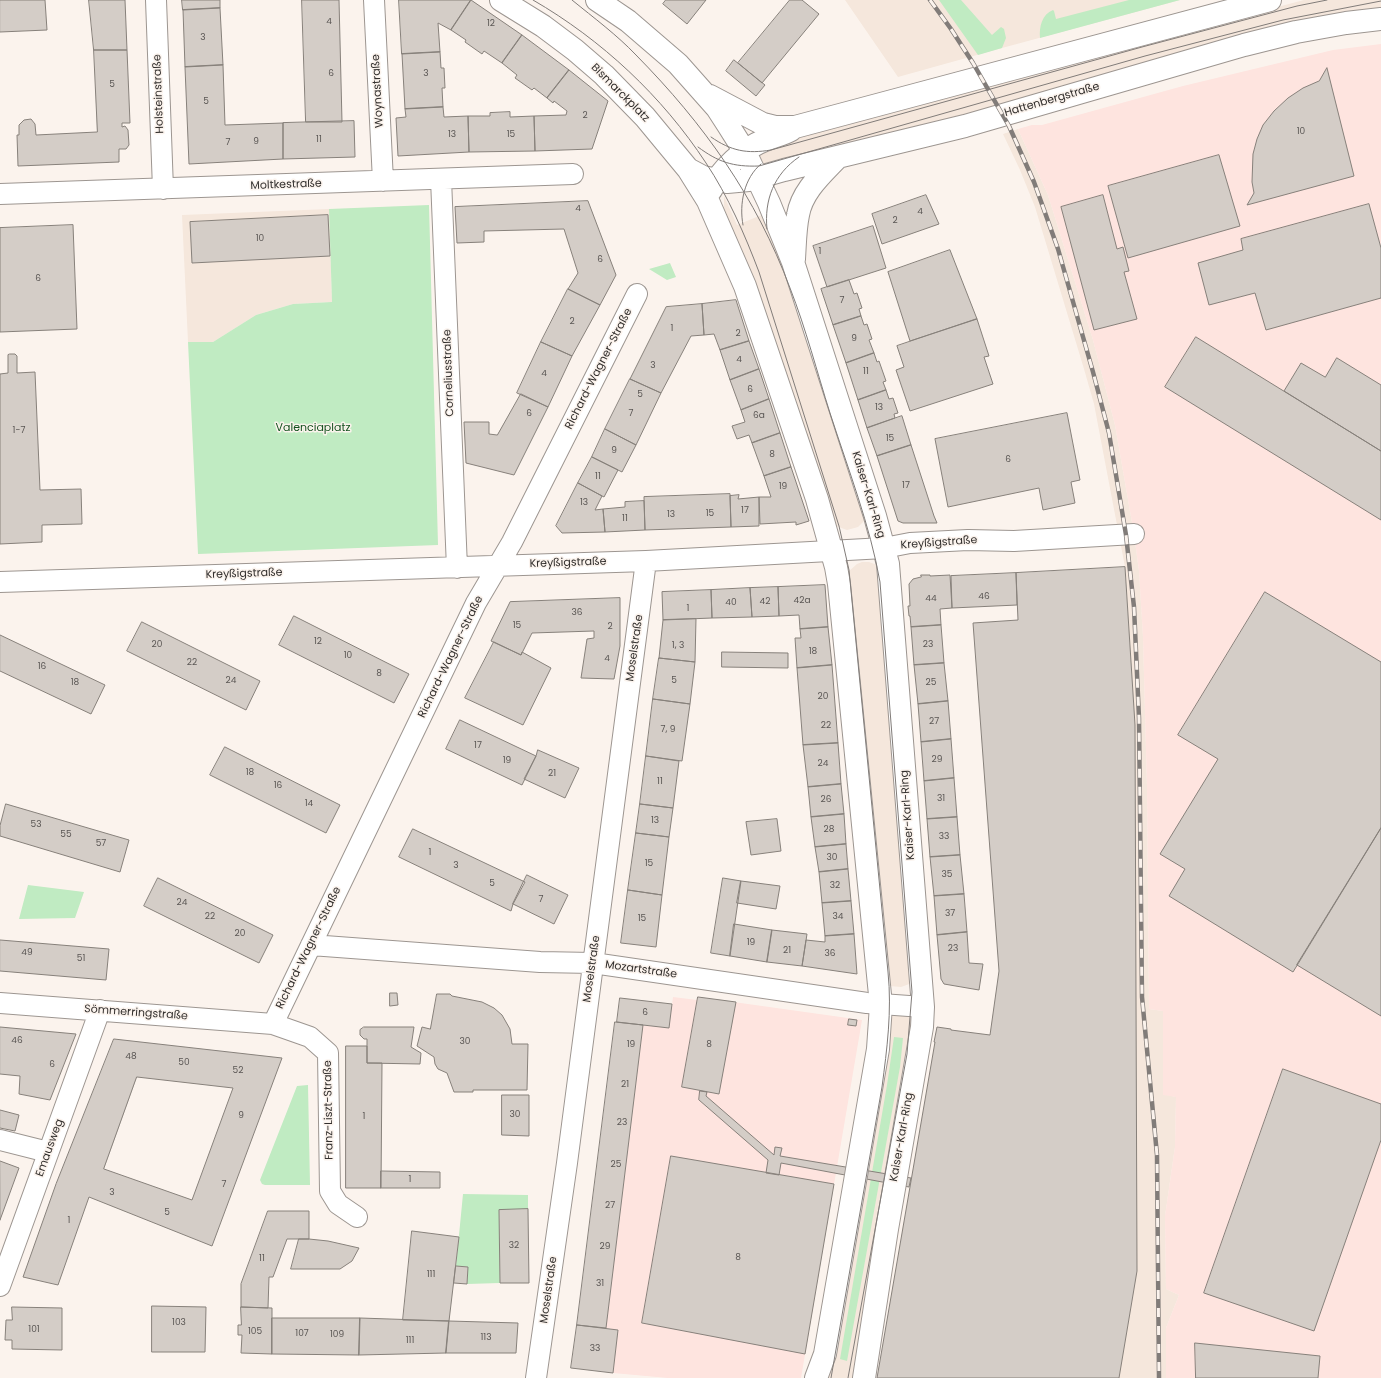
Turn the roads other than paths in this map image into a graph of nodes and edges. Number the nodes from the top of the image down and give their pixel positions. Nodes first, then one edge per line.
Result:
1 (156, 0) edge
2 (374, 0) edge
3 (501, 0) edge
4 (597, 0) edge
5 (1270, 0) edge
6 (1381, 19) edge
7 (700, 88) junction
8 (795, 127) junction
9 (745, 152) junction
10 (838, 157) junction
11 (688, 170) junction
12 (573, 174) dead end
13 (758, 178) junction
14 (441, 179) junction
15 (717, 180) junction
16 (383, 181) junction
17 (162, 189) junction
18 (0, 194) edge
19 (708, 201) junction
20 (793, 262) junction
21 (637, 294) dead end
22 (1134, 534) dead end
23 (884, 548) junction
24 (832, 551) junction
25 (646, 561) junction
26 (498, 566) junction
27 (457, 568) junction
28 (0, 582) edge
29 (311, 946) junction
30 (593, 963) junction
31 (0, 1003) edge
32 (882, 1004) junction
33 (923, 1007) junction
34 (100, 1010) junction
35 (273, 1024) junction
36 (0, 1140) edge
37 (48, 1152) junction
38 (357, 1217) dead end
39 (0, 1286) edge
40 (536, 1378) edge
41 (816, 1378) edge
42 (864, 1378) edge

1 - 17 street, Holsteinstraße
2 - 16 street, Woynastraße
3 - 11 street, Bismarckplatz
4 - 7 street
5 - 8 street
6 - 10 street, Hattenbergstraße
7 - 8 street
7 - 9 street
8 - 9 street
9 - 13 street
9 - 15 street
10 - 13 street, Bismarckplatz
10 - 20 street
11 - 15 street, Bismarckplatz
11 - 19 street, Bismarckplatz
12 - 14 street, Moltkestraße
13 - 15 street, Bismarckplatz
13 - 20 street
14 - 16 street, Moltkestraße
14 - 27 street, Corneliusstraße
15 - 19 street
16 - 17 street, Moltkestraße
17 - 18 street, Moltkestraße
19 - 24 street, Bismarckplatz
20 - 23 street, Kaiser-Karl-Ring
21 - 26 street, Richard-Wagner-Straße
22 - 23 street, Kreyßigstraße
23 - 24 street, Kreyßigstraße
23 - 33 street, Kaiser-Karl-Ring
24 - 25 street, Kreyßigstraße
24 - 32 street
25 - 26 street, Kreyßigstraße
25 - 30 street, Moselstraße
26 - 27 street, Kreyßigstraße
26 - 29 street, Richard-Wagner-Straße
27 - 28 street, Kreyßigstraße
29 - 30 street, Mozartstraße
29 - 35 street, Richard-Wagner-Straße
30 - 32 street, Mozartstraße
30 - 40 street, Moselstraße
31 - 34 street, Sömmerringstraße
32 - 33 street, Mozartstraße
32 - 41 street
33 - 42 street, Kaiser-Karl-Ring
34 - 35 street, Sömmerringstraße
34 - 37 street, Emausweg
35 - 38 street, Franz-Liszt-Straße
36 - 37 street
37 - 39 street, Emausweg

